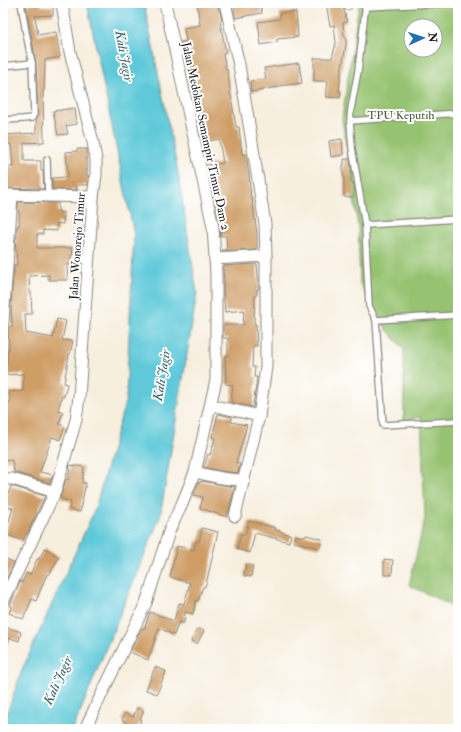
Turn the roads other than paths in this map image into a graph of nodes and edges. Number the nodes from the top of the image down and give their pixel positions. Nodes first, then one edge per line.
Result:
1 (21, 3) edge
2 (62, 3) edge
3 (165, 3) edge
4 (225, 3) edge
5 (452, 3) edge
6 (366, 5) edge
7 (32, 64) junction
8 (3, 66) edge
9 (458, 113) edge
10 (3, 120) edge
11 (350, 121) junction
12 (47, 160) dead end
13 (7, 195) edge
14 (48, 196) junction
15 (93, 197) junction
16 (458, 219) edge
17 (365, 225) junction
18 (266, 256) junction
19 (215, 259) junction
20 (458, 315) edge
21 (376, 320) junction
22 (3, 322) edge
23 (211, 405) junction
24 (259, 416) junction
25 (458, 421) edge
26 (195, 472) junction
27 (3, 479) edge
28 (244, 480) junction
29 (55, 492) junction
30 (234, 516) dead end
31 (3, 602) edge
32 (86, 729) edge

1 - 7 lane
2 - 15 street, Jalan Wonorejo Timur
3 - 19 street, Jalan Medokan Semampir Timur Dam 2
4 - 18 street
5 - 6 lane
6 - 11 lane
7 - 8 lane
7 - 10 lane
9 - 11 lane
11 - 17 lane
12 - 14 lane
13 - 14 street
13 - 22 street
14 - 15 street
15 - 29 street, Jalan Wonorejo Timur
16 - 17 lane
17 - 21 lane
18 - 19 street
18 - 24 street
19 - 23 street, Jalan Medokan Semampir Timur Dam 2
20 - 21 lane
21 - 25 lane
23 - 24 street
23 - 26 street, Jalan Medokan Semampir Timur Dam 2
24 - 28 street
26 - 28 street
26 - 32 street, Jalan Medokan Semampir Timur Dam 2
27 - 29 street
28 - 30 street
29 - 31 street, Jalan Wonorejo Timur

